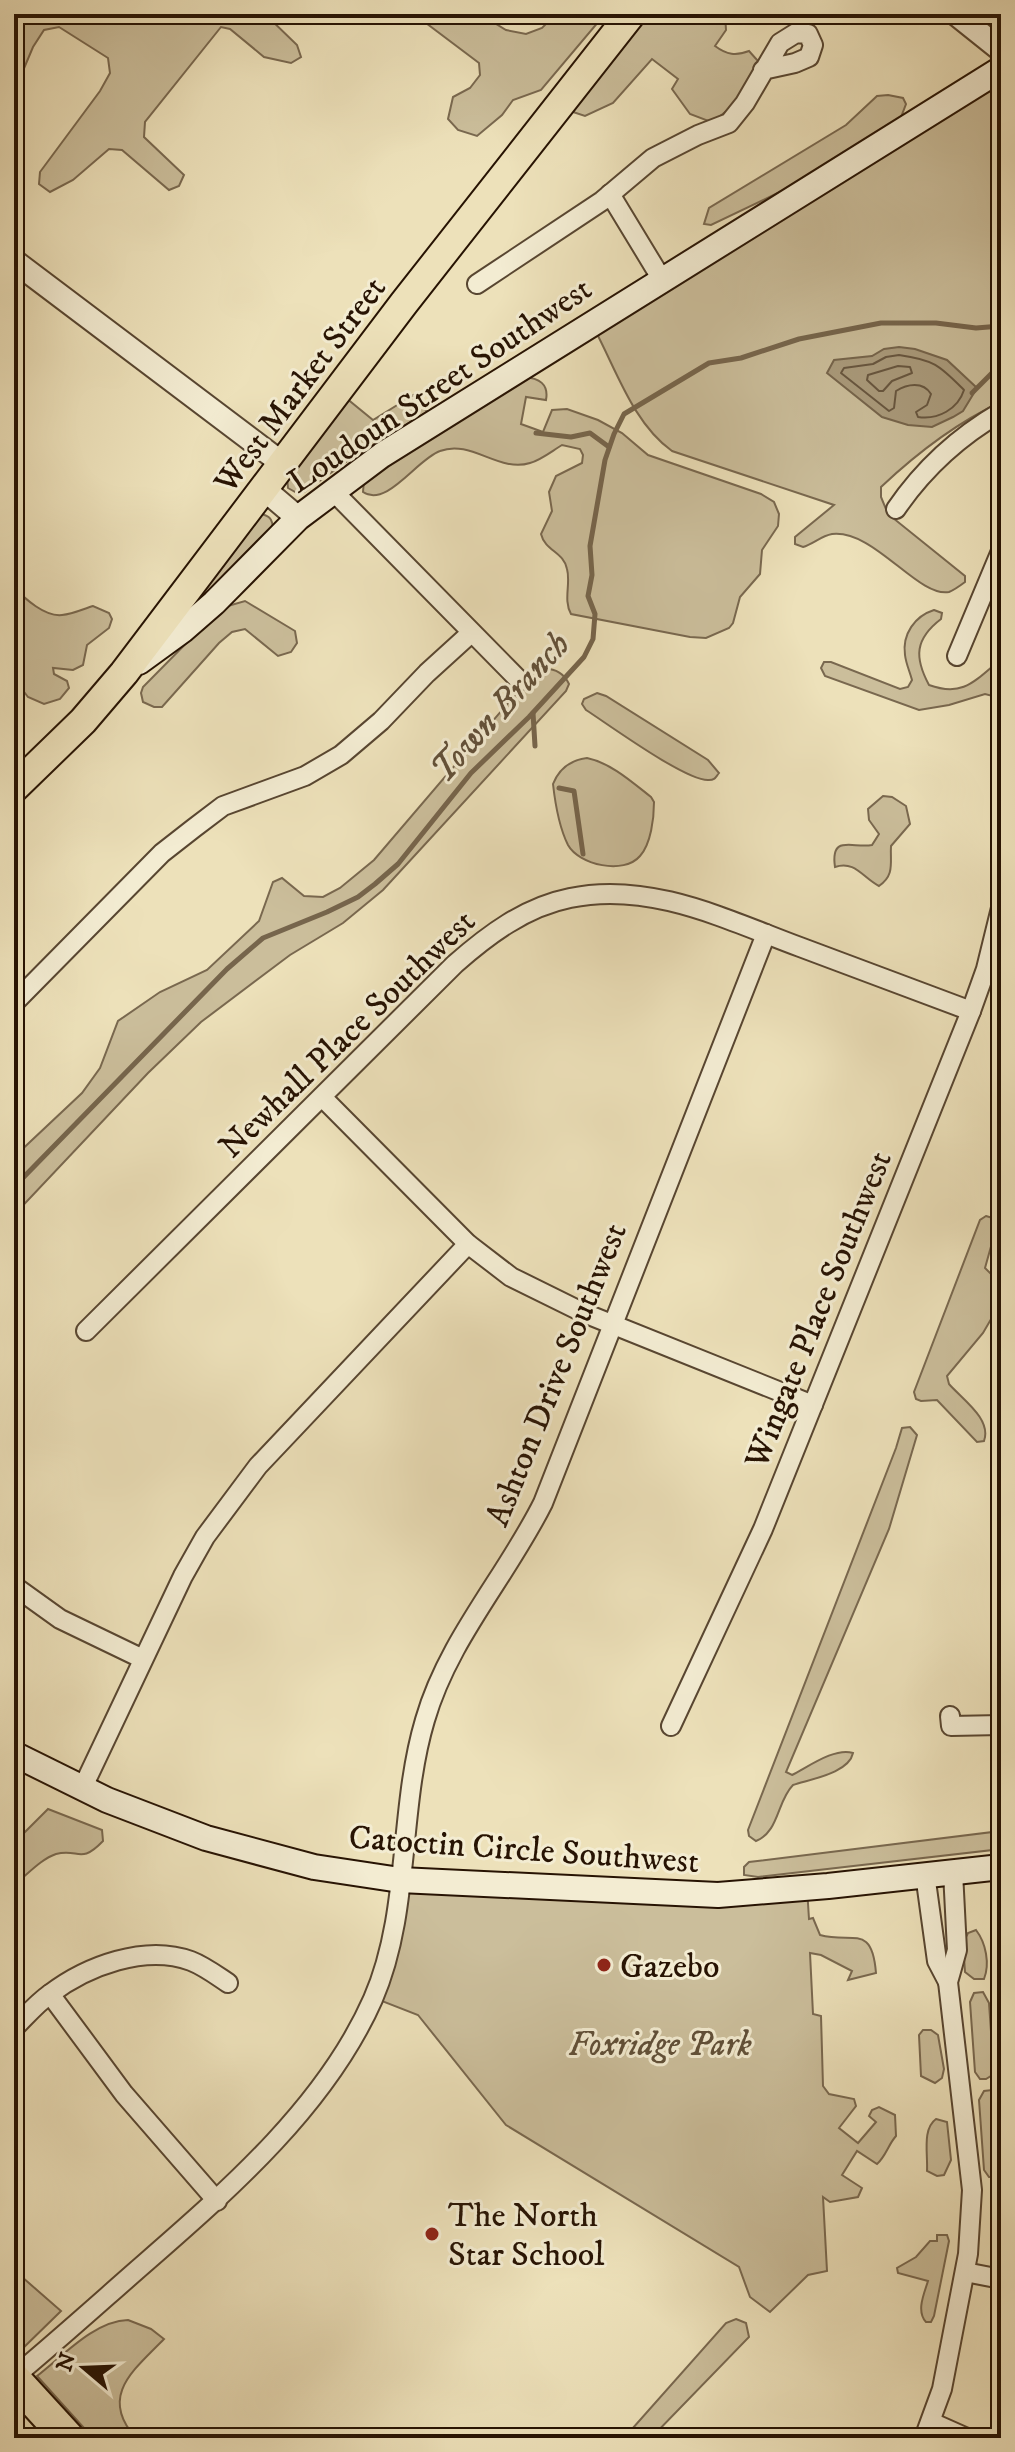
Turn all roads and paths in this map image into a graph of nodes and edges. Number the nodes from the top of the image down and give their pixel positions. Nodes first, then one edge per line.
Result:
1 (631, 14) edge
2 (956, 14) edge
3 (1001, 50) edge
4 (1001, 69) edge
5 (763, 70) dead end
6 (606, 198) junction
7 (14, 261) edge
8 (657, 281) junction
9 (477, 284) dead end
10 (1001, 412) edge
11 (283, 464) junction
12 (265, 490) junction
13 (333, 491) junction
14 (896, 509) dead end
15 (298, 518) junction
16 (1001, 551) edge
17 (471, 633) junction
18 (957, 656) dead end
19 (124, 673) junction
20 (520, 681) dead end
21 (14, 788) edge
22 (1001, 908) edge
23 (766, 934) junction
24 (14, 1003) edge
25 (971, 1011) junction
26 (322, 1097) junction
27 (468, 1244) junction
28 (613, 1325) junction
29 (86, 1331) dead end
30 (813, 1405) junction
31 (14, 1586) edge
32 (143, 1659) junction
33 (950, 1716) dead end
34 (1001, 1725) edge
35 (671, 1726) dead end
36 (14, 1754) edge
37 (82, 1789) junction
38 (1001, 1867) edge
39 (953, 1872) junction
40 (925, 1874) junction
41 (400, 1880) junction
42 (948, 1982) junction
43 (228, 1983) dead end
44 (50, 1994) junction
45 (14, 2028) edge
46 (217, 2201) junction
47 (965, 2272) junction
48 (1001, 2279) edge
49 (14, 2378) edge
50 (928, 2430) edge
51 (68, 2438) edge
52 (967, 2438) edge

1 - 11 main road, West Market Street
2 - 3 street
4 - 8 main road, Loudoun Street Southwest
5 - 6 street, Loudoun Street Southwest
6 - 8 street
6 - 9 street, Loudoun Street Southwest
7 - 11 street
8 - 13 main road, Loudoun Street Southwest
10 - 14 street
11 - 12 main road, West Market Street
12 - 15 street
12 - 19 main road, West Market Street
13 - 15 main road, Loudoun Street Southwest
13 - 17 street
15 - 19 main road, Loudoun Street Southwest
16 - 18 street
17 - 20 street
17 - 24 street
19 - 21 main road, West Market Street
22 - 25 street, Wingate Place Southwest
23 - 25 street, Newhall Place Southwest
23 - 26 street, Newhall Place Southwest
23 - 28 street, Ashton Drive Southwest
25 - 30 street, Wingate Place Southwest
26 - 27 street
26 - 29 street, Newhall Place Southwest
27 - 28 street
27 - 32 street
28 - 30 street
28 - 41 street, Ashton Drive Southwest
30 - 35 street, Wingate Place Southwest
31 - 32 street
32 - 37 street
33 - 34 street
36 - 37 main road, Catoctin Circle Southwest
37 - 41 main road, Catoctin Circle Southwest
38 - 39 main road, Catoctin Circle Southwest
39 - 40 main road, Catoctin Circle Southwest
39 - 42 street
40 - 41 main road, Catoctin Circle Southwest
40 - 42 street
41 - 46 street, Ashton Drive Southwest
42 - 47 street
43 - 44 street
44 - 45 street
44 - 46 street
46 - 49 street, Ashton Drive Southwest
47 - 48 street
47 - 50 street
49 - 51 highway
50 - 52 street

